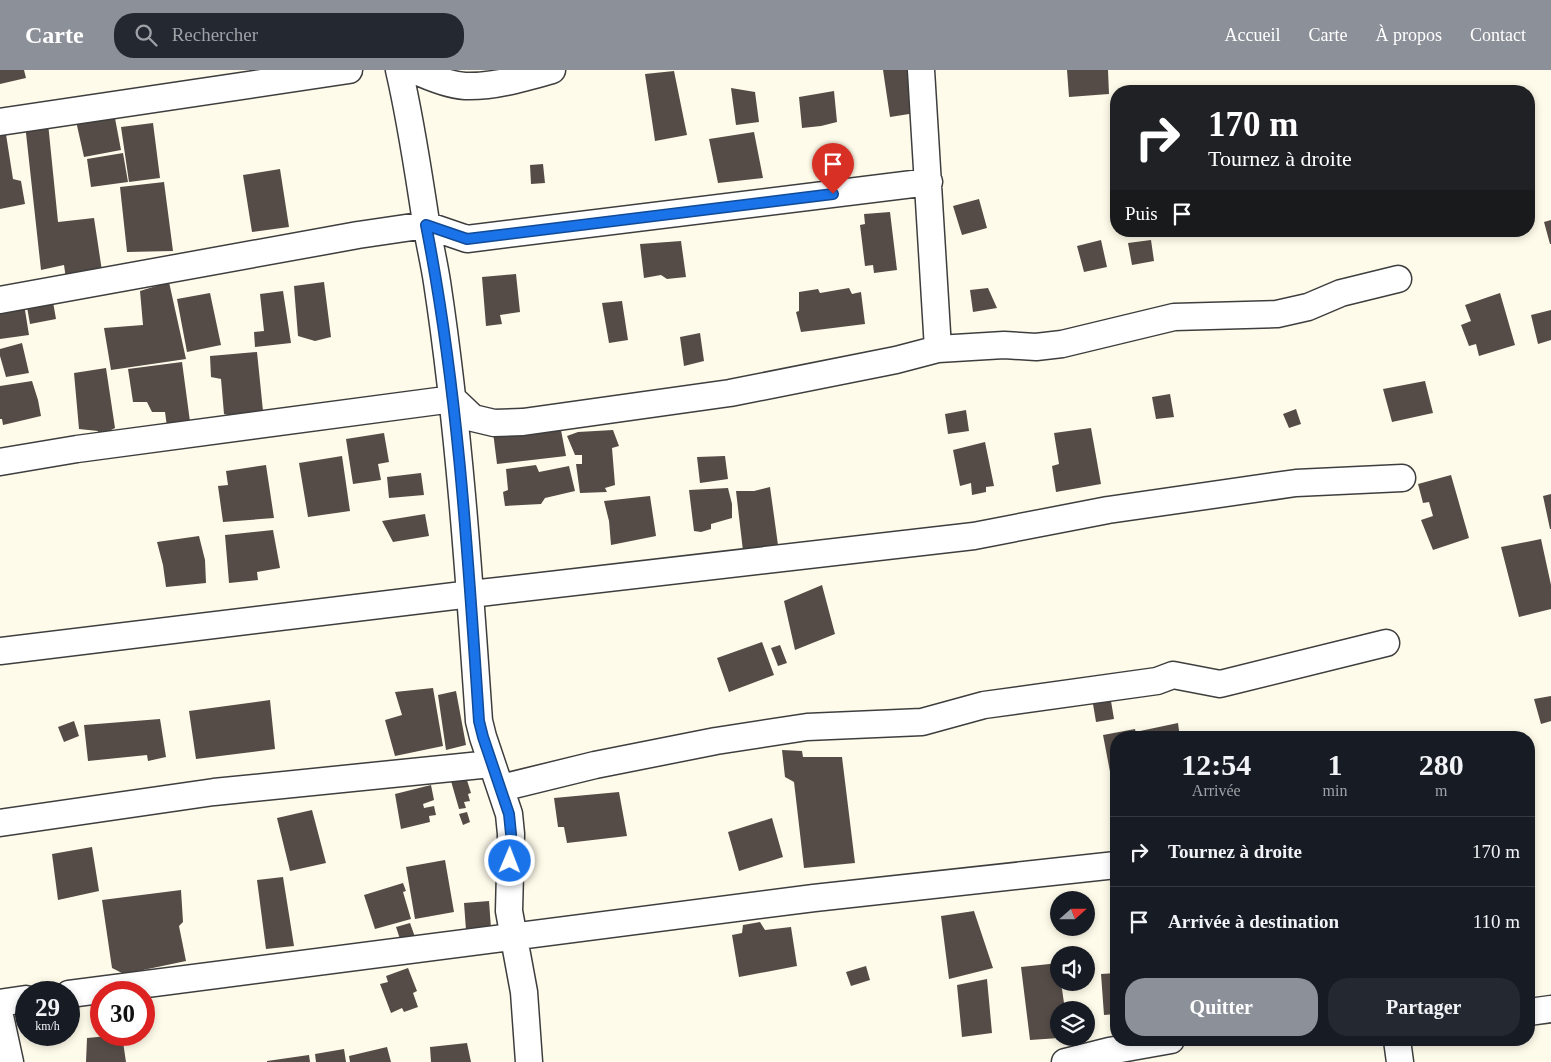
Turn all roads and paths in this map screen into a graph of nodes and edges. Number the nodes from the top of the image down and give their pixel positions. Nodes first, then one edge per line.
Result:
1 (349, 70) edge
2 (399, 70) edge
3 (414, 70) edge
4 (552, 70) edge
5 (922, 70) edge
6 (0, 122) edge
7 (929, 182) junction
8 (426, 225) junction
9 (1398, 279) dead end
10 (0, 300) edge
11 (938, 349) junction
12 (452, 399) junction
13 (0, 462) edge
14 (1402, 478) dead end
15 (471, 594) junction
16 (1386, 643) dead end
17 (0, 651) edge
18 (491, 764) junction
19 (501, 788) junction
20 (0, 823) edge
21 (1110, 866) edge
22 (513, 938) junction
23 (80, 993) edge
24 (15, 1001) edge
25 (0, 1003) edge
26 (1551, 1009) edge
27 (1535, 1011) edge
28 (0, 1016) edge
29 (1140, 1046) edge
30 (1398, 1046) edge
31 (10, 1062) edge
32 (530, 1062) edge
33 (1065, 1062) edge
34 (1400, 1062) edge

1 - 6 street
2 - 8 street
3 - 4 street
5 - 7 street
7 - 8 street
7 - 11 street
8 - 10 street
8 - 12 street
9 - 11 street
11 - 12 street
12 - 13 street
12 - 15 street
14 - 15 street
15 - 17 street
15 - 18 street
16 - 19 street
18 - 19 street
18 - 20 street
19 - 22 street
21 - 22 street
22 - 23 street
22 - 32 street
24 - 25 street
26 - 27 street
28 - 31 street
29 - 33 street
30 - 34 street

